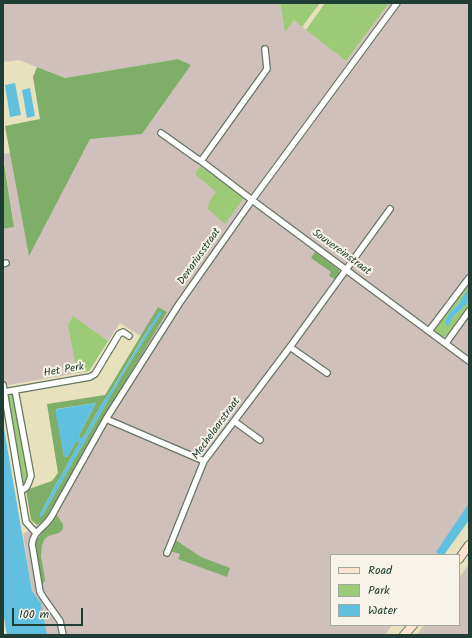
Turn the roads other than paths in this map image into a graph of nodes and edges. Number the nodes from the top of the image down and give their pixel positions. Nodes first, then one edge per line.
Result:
1 (397, 3) edge
2 (264, 49) dead end
3 (161, 133) dead end
4 (201, 161) junction
5 (252, 200) junction
6 (390, 209) dead end
7 (346, 270) junction
8 (469, 278) edge
9 (469, 311) edge
10 (430, 331) junction
11 (128, 336) dead end
12 (446, 344) junction
13 (290, 347) junction
14 (469, 361) edge
15 (327, 374) dead end
16 (3, 385) edge
17 (15, 390) junction
18 (4, 392) junction
19 (106, 419) junction
20 (234, 422) junction
21 (260, 440) dead end
22 (204, 461) junction
23 (21, 490) junction
24 (36, 533) junction
25 (469, 545) edge
26 (167, 553) dead end
27 (460, 558) edge
28 (412, 626) edge
29 (412, 626) edge
30 (63, 635) edge
31 (404, 635) edge
32 (408, 635) edge

1 - 5 street, Denariusstraat
2 - 4 street
3 - 4 street, Souvereinstraat
4 - 5 street, Souvereinstraat
5 - 7 street, Souvereinstraat
5 - 19 street, Denariusstraat
6 - 7 street, Mechelaarstraat
7 - 10 street, Souvereinstraat
7 - 13 street, Mechelaarstraat
8 - 10 street
9 - 12 street
10 - 12 street, Souvereinstraat
11 - 17 street, Het Perk
12 - 14 street, Souvereinstraat
13 - 15 street
13 - 20 street, Mechelaarstraat
16 - 18 street
17 - 18 street, Het Perk
17 - 23 street
18 - 23 street
19 - 22 street
19 - 24 street, Denariusstraat
20 - 21 street
20 - 22 street, Mechelaarstraat
22 - 26 street, Mechelaarstraat
23 - 24 street
24 - 30 street
25 - 27 main road
28 - 31 main road
29 - 32 main road

